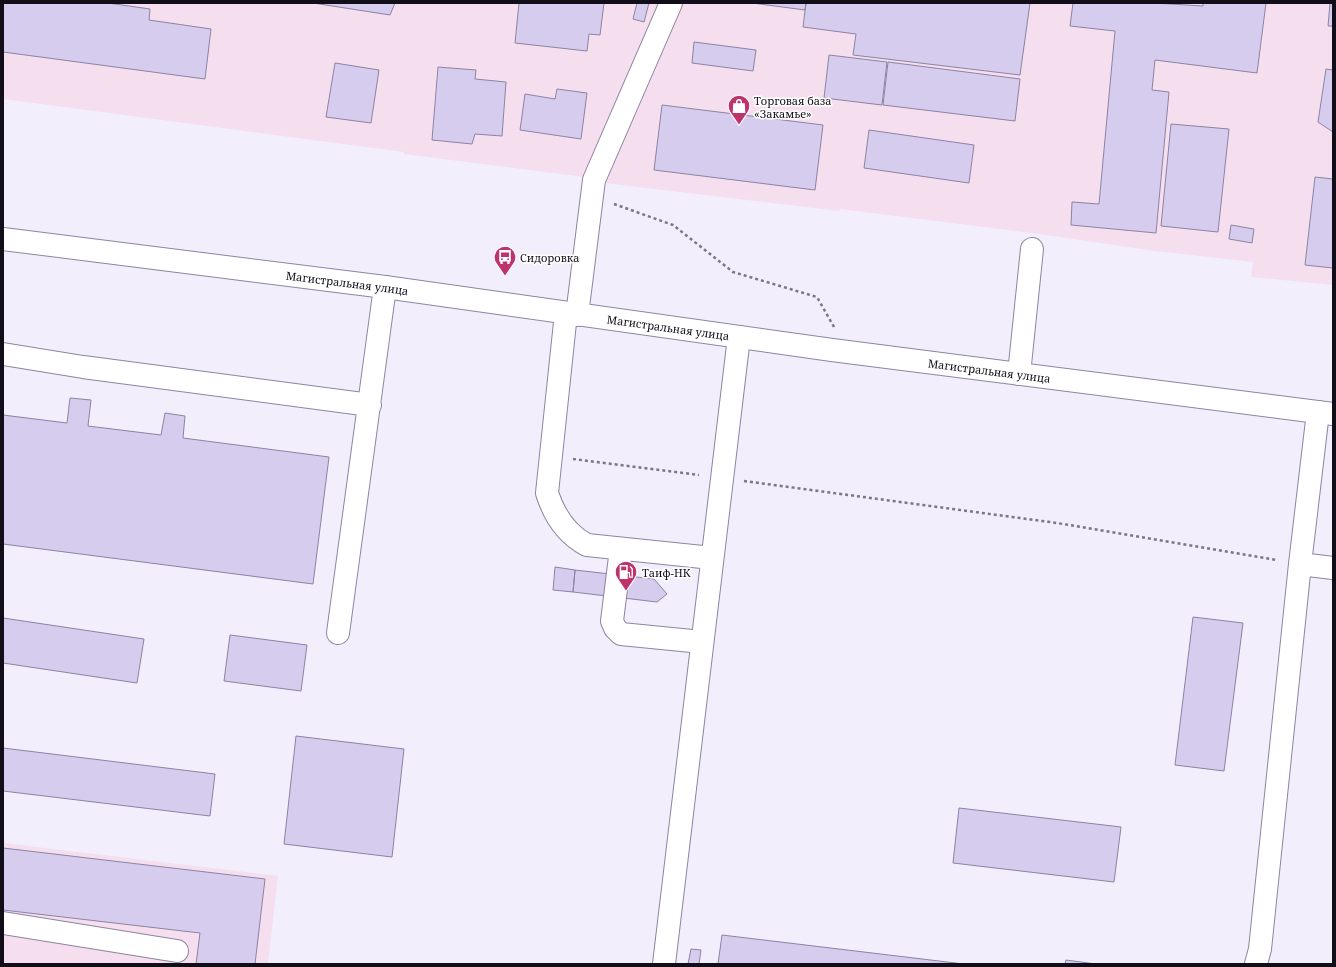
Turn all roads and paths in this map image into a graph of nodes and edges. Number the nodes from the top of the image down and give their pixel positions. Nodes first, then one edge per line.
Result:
1 (671, 3) edge
2 (593, 197) junction
3 (3, 239) edge
4 (1032, 249) dead end
5 (385, 287) junction
6 (572, 314) junction
7 (834, 328) dead end
8 (739, 337) junction
9 (3, 354) edge
10 (1018, 374) junction
11 (370, 404) junction
12 (1325, 413) edge
13 (551, 456) junction
14 (722, 478) junction
15 (621, 549) junction
16 (712, 558) junction
17 (1300, 564) junction
18 (1333, 568) edge
19 (338, 633) dead end
20 (702, 642) junction
21 (3, 923) edge
22 (178, 951) dead end
23 (664, 964) edge
24 (1256, 964) edge

1 - 2 main road
2 - 6 main road
2 - 7 path
3 - 5 main road, Магистральная улица
4 - 10 main road
5 - 6 main road, Магистральная улица
5 - 11 main road
6 - 8 main road, Магистральная улица
6 - 13 main road
8 - 10 main road, Магистральная улица
8 - 14 main road
9 - 11 main road
10 - 12 main road, Магистральная улица
11 - 19 main road
12 - 17 main road
13 - 14 path
13 - 15 main road
14 - 16 main road
14 - 17 path
15 - 16 main road
15 - 20 main road
16 - 20 main road
17 - 18 main road
17 - 24 main road
20 - 23 main road
21 - 22 main road

